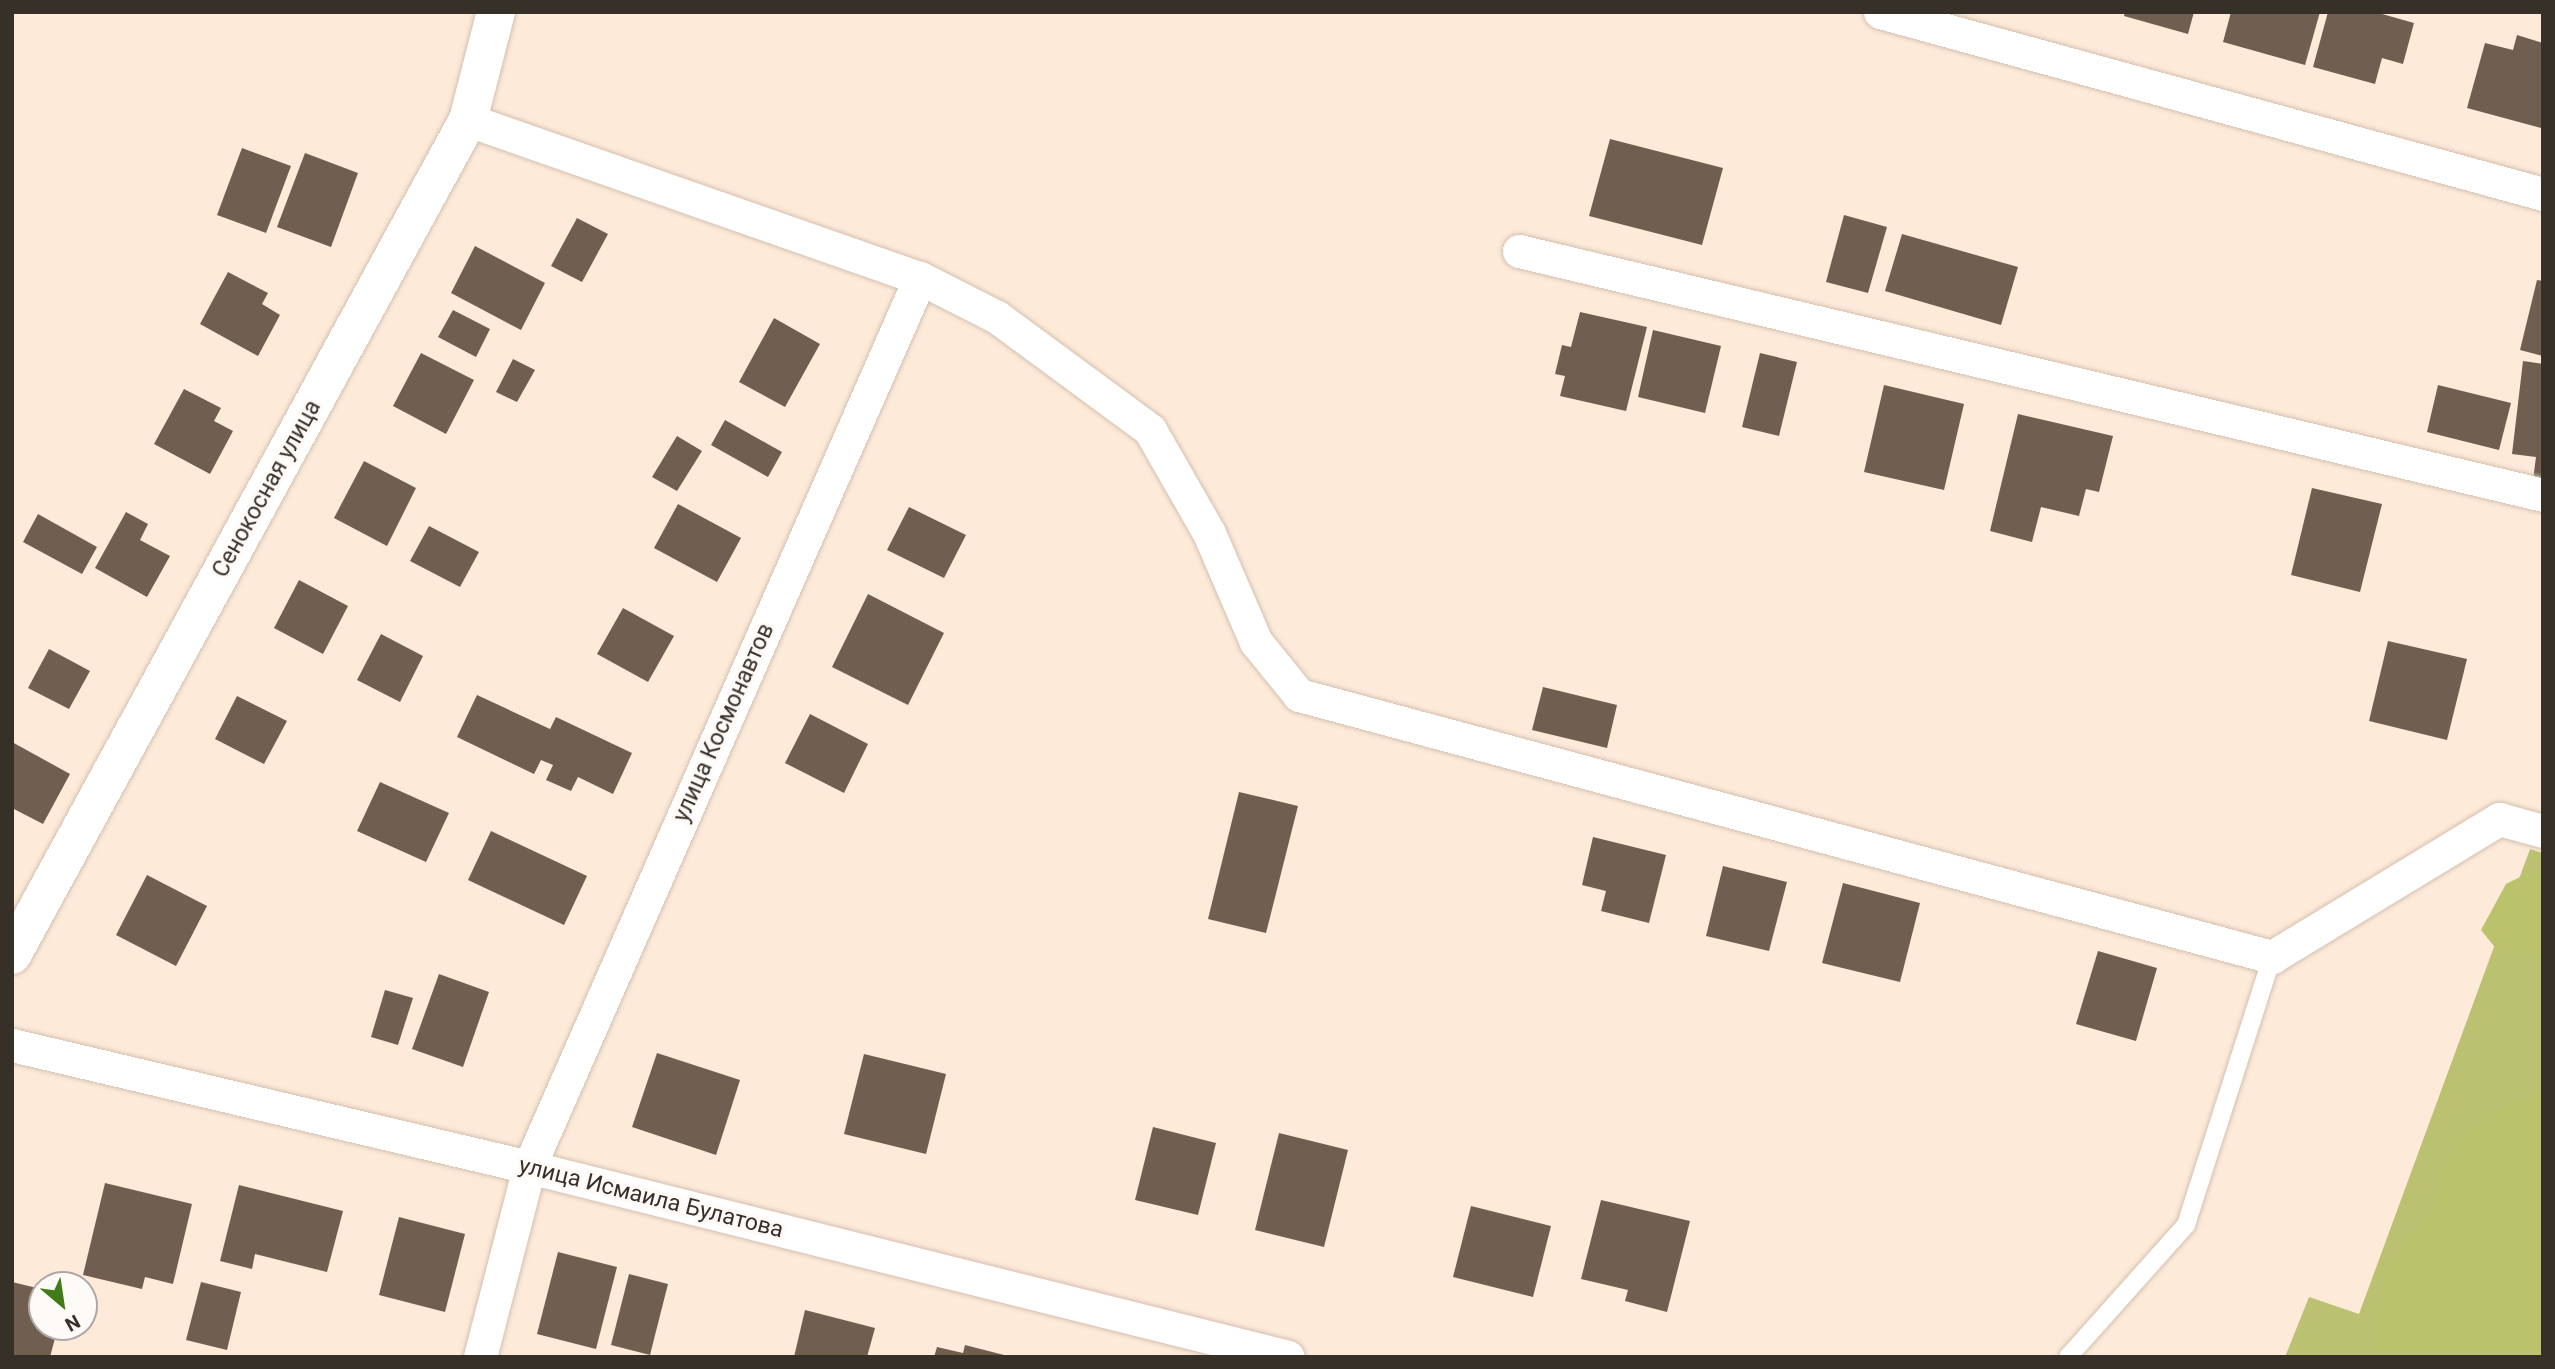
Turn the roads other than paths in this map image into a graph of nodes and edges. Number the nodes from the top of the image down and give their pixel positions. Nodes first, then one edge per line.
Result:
1 (496, 12) edge
2 (1880, 12) edge
3 (468, 120) junction
4 (2543, 194) edge
5 (1519, 251) dead end
6 (920, 278) junction
7 (2543, 495) edge
8 (2543, 831) edge
9 (12, 955) edge
10 (2272, 957) junction
11 (12, 1045) edge
12 (529, 1167) junction
13 (480, 1357) edge
14 (1288, 1357) edge
15 (2068, 1357) edge

1 - 3 street, Сенокосная улица
2 - 4 street
3 - 6 street
3 - 9 street, Сенокосная улица
5 - 7 street
6 - 10 street
6 - 12 street, улица Космонавтов
8 - 10 street
10 - 15 lane
11 - 12 street, улица Исмаила Булатова
12 - 13 street, улица Космонавтов
12 - 14 street, улица Исмаила Булатова

